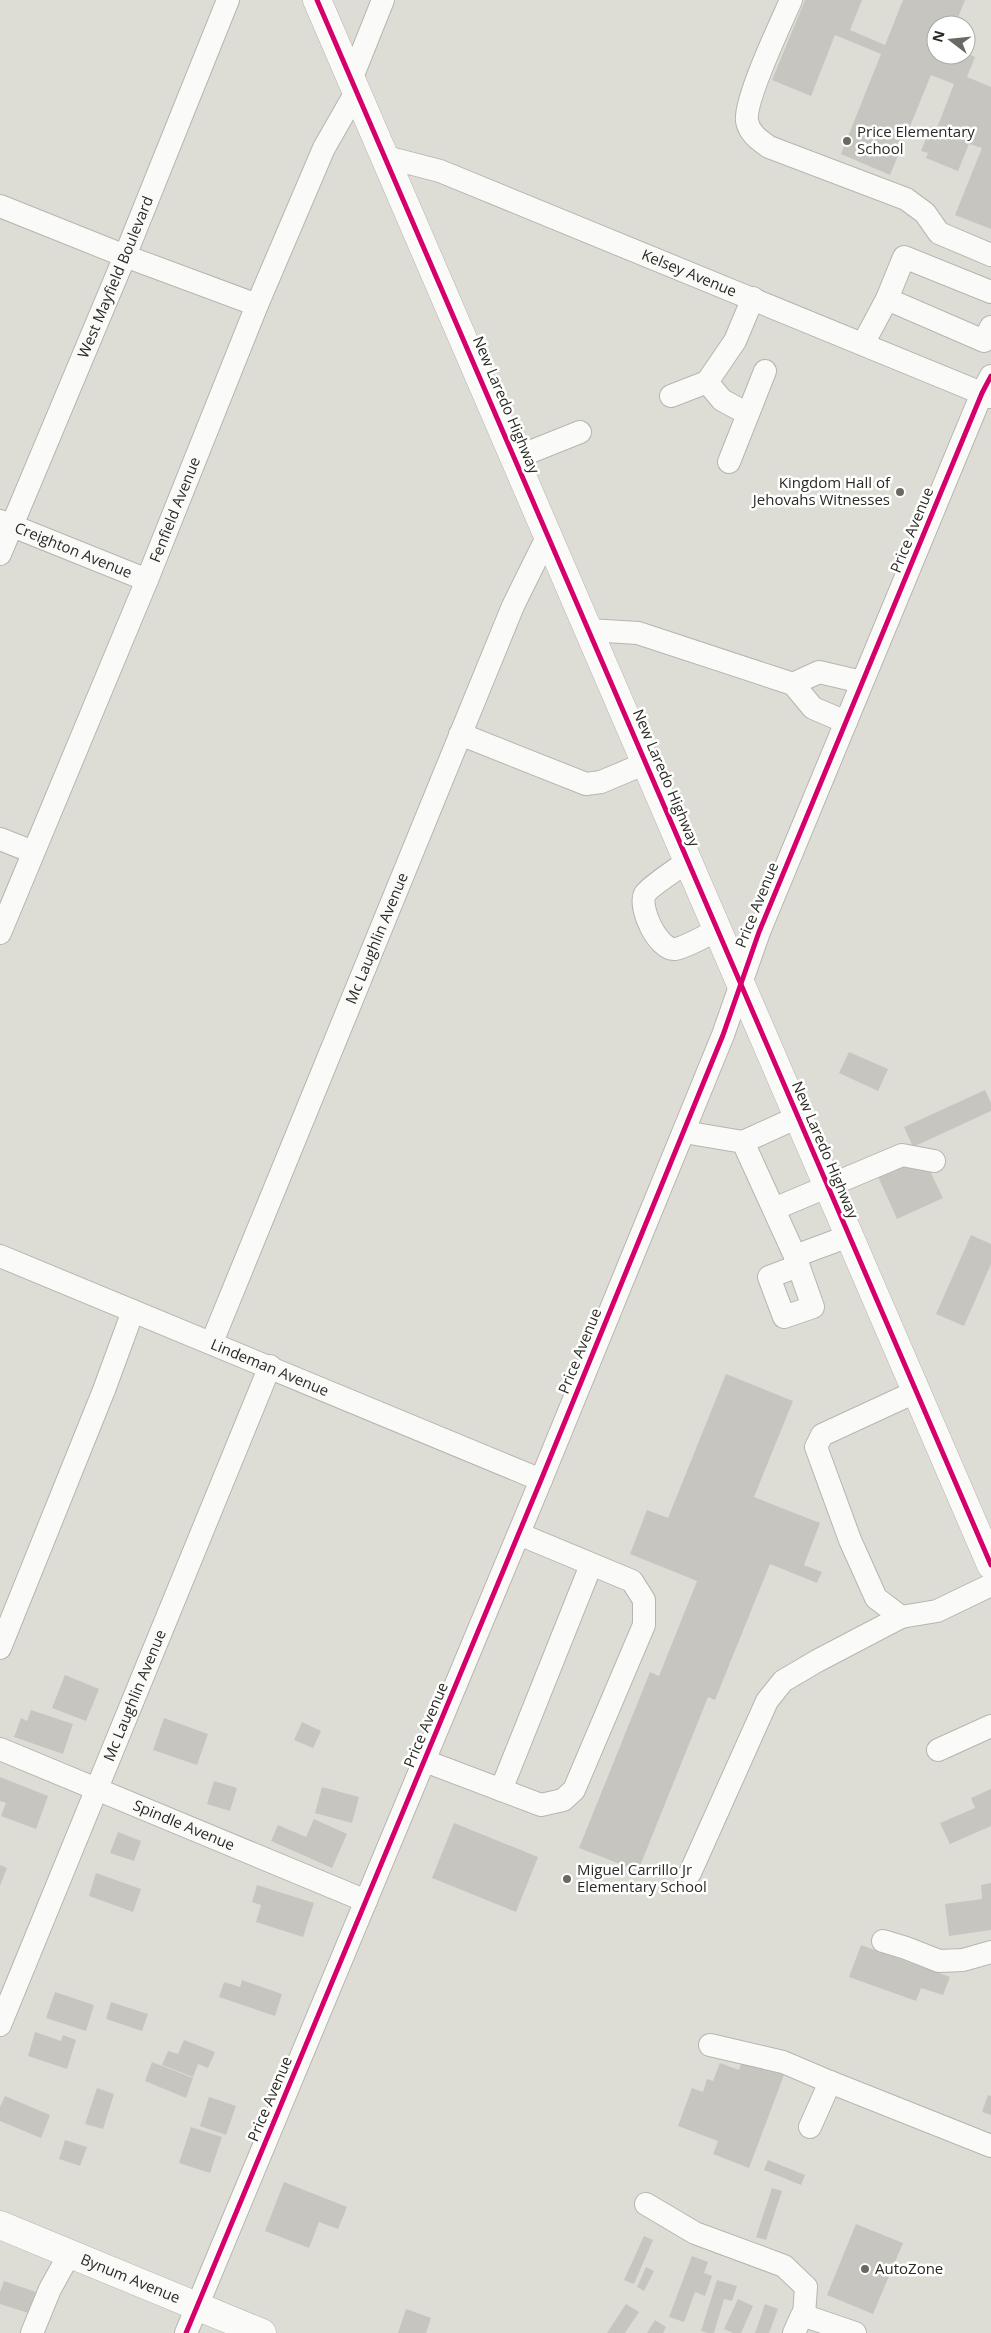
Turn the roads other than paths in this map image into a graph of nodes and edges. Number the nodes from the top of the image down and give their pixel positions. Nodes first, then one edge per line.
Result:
1 (228, 0) edge
2 (316, 0) edge
3 (383, 0) edge
4 (791, 0) edge
5 (353, 86) junction
6 (386, 158) junction
7 (0, 206) edge
8 (991, 255) edge
9 (125, 256) junction
10 (991, 292) edge
11 (753, 298) junction
12 (887, 300) junction
13 (257, 305) junction
14 (991, 327) edge
15 (863, 344) junction
16 (765, 371) dead end
17 (707, 382) junction
18 (988, 389) edge
19 (672, 396) dead end
20 (748, 414) junction
21 (580, 432) dead end
22 (515, 458) junction
23 (729, 462) dead end
24 (6, 523) edge
25 (548, 535) junction
26 (0, 554) edge
27 (147, 580) junction
28 (588, 630) junction
29 (862, 682) junction
30 (793, 684) junction
31 (846, 722) junction
32 (460, 734) junction
33 (646, 763) junction
34 (0, 839) edge
35 (33, 852) junction
36 (688, 861) junction
37 (717, 930) junction
38 (0, 933) edge
39 (741, 985) junction
40 (798, 1117) junction
41 (684, 1132) junction
42 (743, 1142) junction
43 (934, 1161) dead end
44 (828, 1187) junction
45 (774, 1209) junction
46 (849, 1236) junction
47 (1, 1260) edge
48 (133, 1310) junction
49 (212, 1342) junction
50 (270, 1366) junction
51 (915, 1392) junction
52 (541, 1480) junction
53 (519, 1534) junction
54 (591, 1565) junction
55 (991, 1565) edge
56 (991, 1585) edge
57 (902, 1617) junction
58 (0, 1648) edge
59 (991, 1726) edge
60 (0, 1749) edge
61 (938, 1750) dead end
62 (425, 1761) junction
63 (97, 1789) junction
64 (501, 1790) junction
65 (690, 1874) dead end
66 (366, 1902) junction
67 (883, 1942) dead end
68 (991, 1952) edge
69 (0, 2025) edge
70 (710, 2045) dead end
71 (830, 2082) junction
72 (810, 2128) dead end
73 (991, 2146) edge
74 (646, 2204) dead end
75 (0, 2225) edge
76 (70, 2253) junction
77 (198, 2306) junction
78 (799, 2324) edge
79 (32, 2333) edge
80 (186, 2333) edge
81 (262, 2333) edge
82 (855, 2333) edge

1 - 9 street, West Mayfield Boulevard
2 - 5 main road, New Laredo Highway
3 - 5 street, Fenfield Avenue
4 - 8 street
5 - 6 main road, New Laredo Highway
5 - 13 street, Fenfield Avenue
6 - 11 street, Kelsey Avenue
6 - 22 main road, New Laredo Highway
7 - 9 street
9 - 13 street
9 - 24 street, West Mayfield Boulevard
10 - 12 street
11 - 15 street, Kelsey Avenue
11 - 17 street
12 - 14 street
12 - 15 street
13 - 27 street, Fenfield Avenue
15 - 18 street, Kelsey Avenue
16 - 20 street
17 - 19 street
17 - 20 street
18 - 29 street, Price Avenue
20 - 23 street
21 - 22 street
22 - 25 main road, New Laredo Highway
24 - 26 street, West Mayfield Boulevard
24 - 27 street, Creighton Avenue
25 - 28 main road, New Laredo Highway
25 - 32 street, Mc Laughlin Avenue
27 - 35 street, Fenfield Avenue
28 - 30 street
28 - 33 main road, New Laredo Highway
29 - 30 street
29 - 31 street, Price Avenue
30 - 31 street
31 - 39 street, Price Avenue
32 - 33 street
32 - 49 street, Mc Laughlin Avenue
33 - 36 main road, New Laredo Highway
34 - 35 street
35 - 38 street, Fenfield Avenue
36 - 37 main road, New Laredo Highway
36 - 37 street
37 - 39 main road, New Laredo Highway
39 - 40 main road, New Laredo Highway
39 - 41 street, Price Avenue
40 - 42 street
40 - 44 main road, New Laredo Highway
41 - 42 street
41 - 52 street, Price Avenue
42 - 45 street
43 - 44 street
44 - 45 street
44 - 46 main road, New Laredo Highway
45 - 46 street
46 - 51 main road, New Laredo Highway
47 - 48 street, Lindeman Avenue
48 - 49 street, Lindeman Avenue
48 - 58 street
49 - 50 street, Lindeman Avenue
50 - 52 street, Lindeman Avenue
50 - 63 street, Mc Laughlin Avenue
51 - 55 main road, New Laredo Highway
51 - 57 street
52 - 53 street, Price Avenue
53 - 54 street
53 - 62 street, Price Avenue
54 - 64 street
54 - 64 street
56 - 57 street
57 - 65 street
59 - 61 street
60 - 63 street, Spindle Avenue
62 - 64 street
62 - 66 street, Price Avenue
63 - 66 street, Spindle Avenue
63 - 69 street, Mc Laughlin Avenue
66 - 77 street, Price Avenue
67 - 68 street
70 - 71 street
71 - 72 street
71 - 73 street
74 - 78 street
75 - 76 main road, Bynum Avenue
76 - 77 main road, Bynum Avenue
76 - 79 street
77 - 80 street, Price Avenue
77 - 81 main road, Bynum Avenue
78 - 82 street

